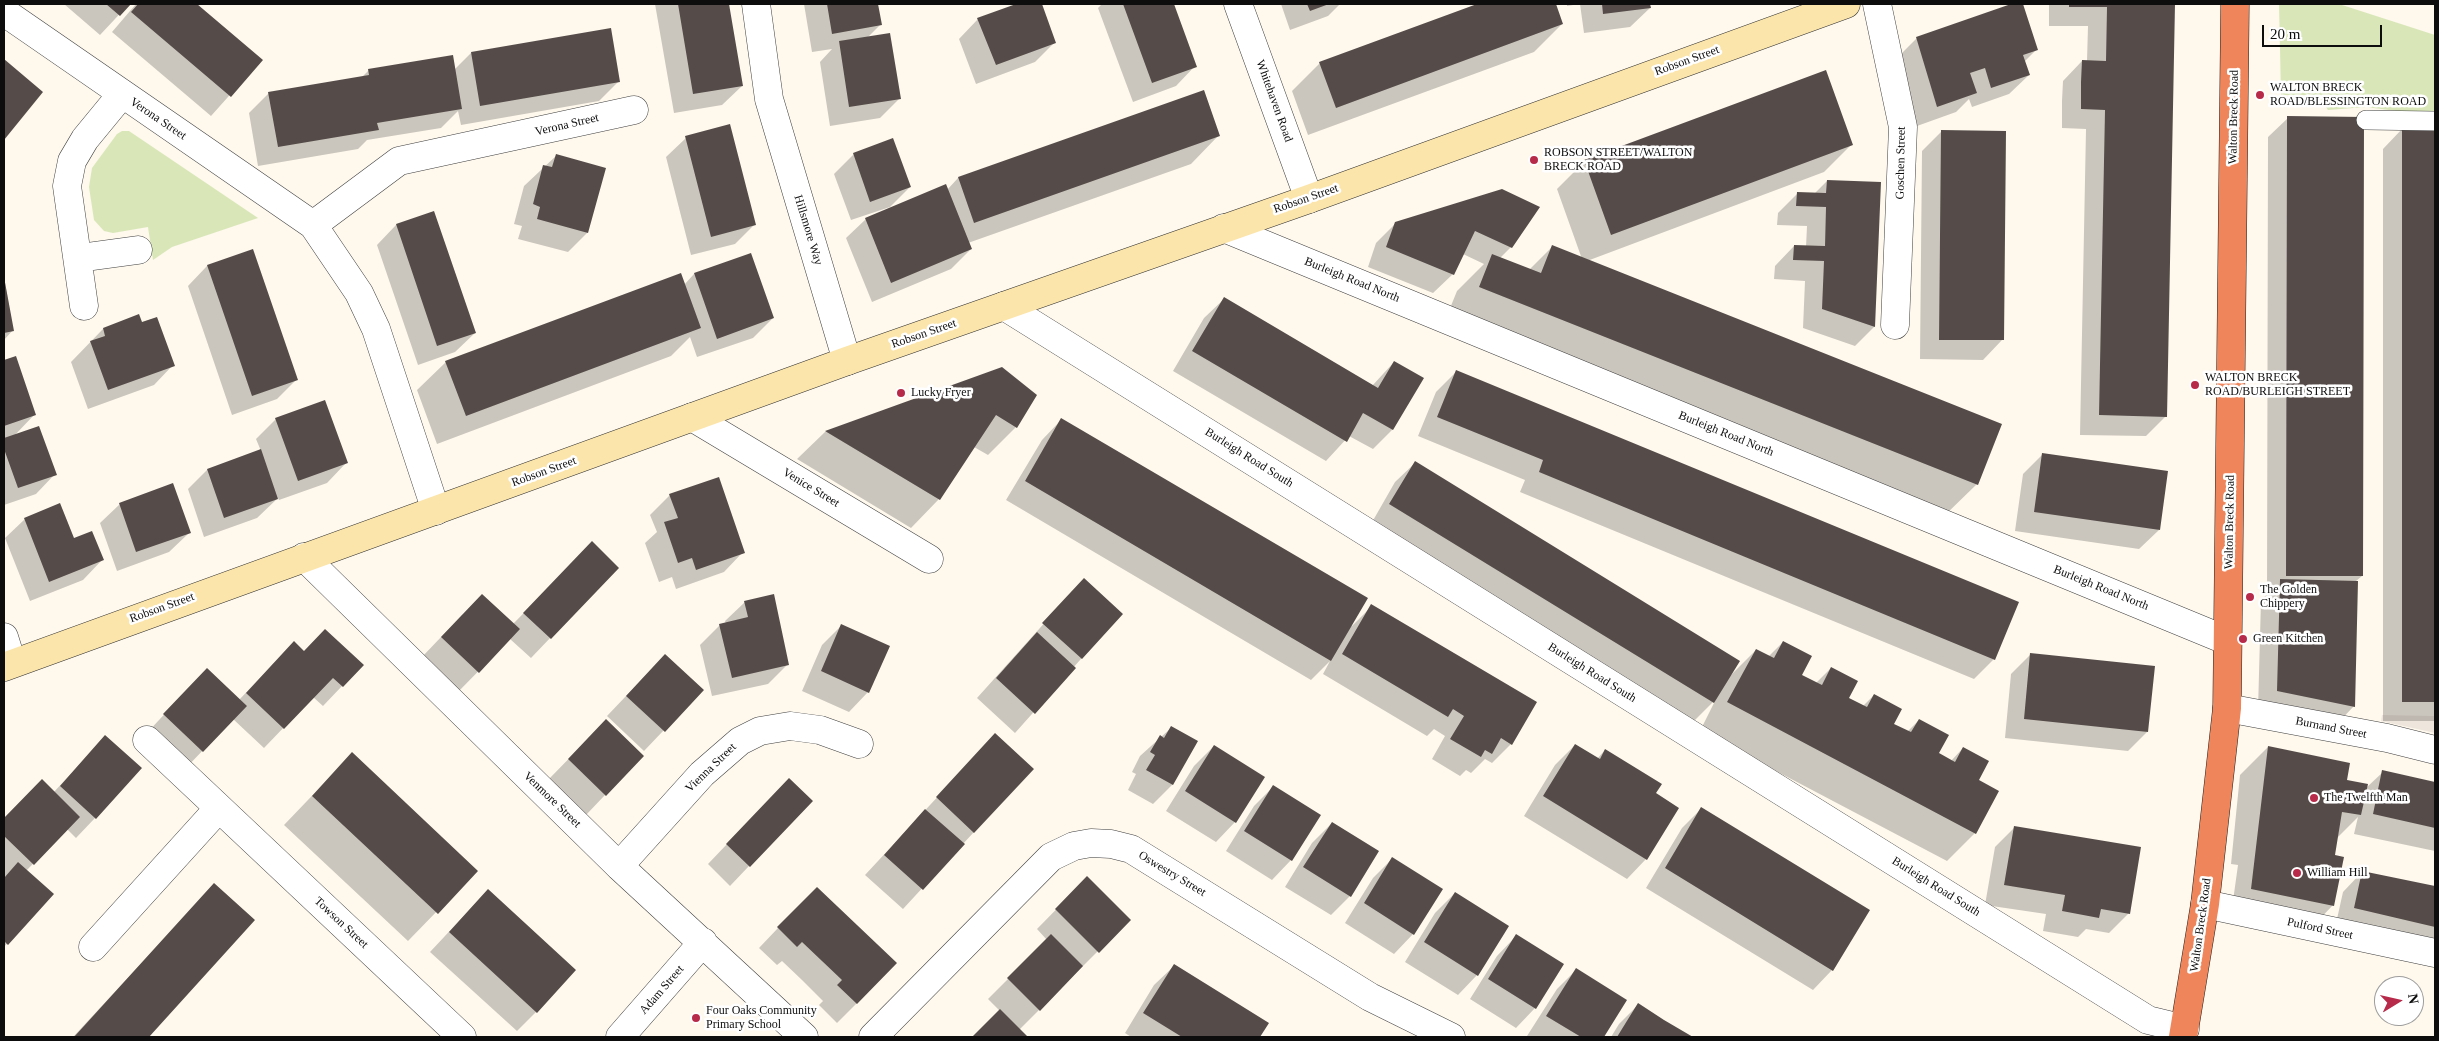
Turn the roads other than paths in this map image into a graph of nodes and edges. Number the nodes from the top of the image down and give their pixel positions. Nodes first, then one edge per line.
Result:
1 (756, 4) edge
2 (1238, 4) edge
3 (1846, 4) edge
4 (1877, 4) edge
5 (2235, 4) edge
6 (4, 12) edge
7 (122, 94) junction
8 (634, 110) dead end
9 (2366, 120) dead end
10 (2435, 121) edge
11 (1309, 198) junction
12 (314, 225) junction
13 (1224, 228) junction
14 (138, 250) dead end
15 (79, 258) junction
16 (84, 306) dead end
17 (1004, 306) junction
18 (1895, 325) dead end
19 (847, 361) junction
20 (692, 417) junction
21 (436, 511) junction
22 (304, 556) junction
23 (929, 558) dead end
24 (4, 637) edge
25 (2228, 641) junction
26 (8, 665) edge
27 (2227, 708) junction
28 (147, 740) dead end
29 (859, 744) dead end
30 (2435, 750) edge
31 (219, 808) junction
32 (619, 866) junction
33 (2205, 904) junction
34 (703, 942) junction
35 (93, 947) dead end
36 (2435, 953) edge
37 (2184, 1033) edge
38 (462, 1037) edge
39 (620, 1037) edge
40 (804, 1037) edge
41 (873, 1037) edge
42 (1451, 1037) edge

1 - 19 street, Hillsmore Way
2 - 11 street, Whitehaven Road
3 - 11 street, Robson Street
4 - 18 street, Goschen Street
5 - 25 highway, Walton Breck Road
6 - 7 street, Verona Street
7 - 12 street, Verona Street
7 - 15 street
8 - 12 street, Verona Street
9 - 10 lane
11 - 13 street, Robson Street
12 - 21 street, Verona Street
13 - 17 street, Robson Street
13 - 25 street, Burleigh Road North
14 - 15 street
15 - 16 street
17 - 19 street, Robson Street
17 - 37 street, Burleigh Road South
19 - 20 street, Robson Street
20 - 21 street, Robson Street
20 - 23 street, Venice Street
21 - 22 street, Robson Street
22 - 26 street, Robson Street
22 - 32 street, Venmore Street
24 - 26 street
25 - 27 highway, Walton Breck Road
27 - 30 street, Burnand Street
27 - 33 highway, Walton Breck Road
28 - 31 street, Towson Street
29 - 32 street, Vienna Street
31 - 35 street
31 - 38 street, Towson Street
32 - 34 street, Venmore Street
33 - 36 street, Pulford Street
33 - 37 highway, Walton Breck Road
34 - 39 street, Adam Street
34 - 40 street, Venmore Street
41 - 42 street, Oswestry Street

